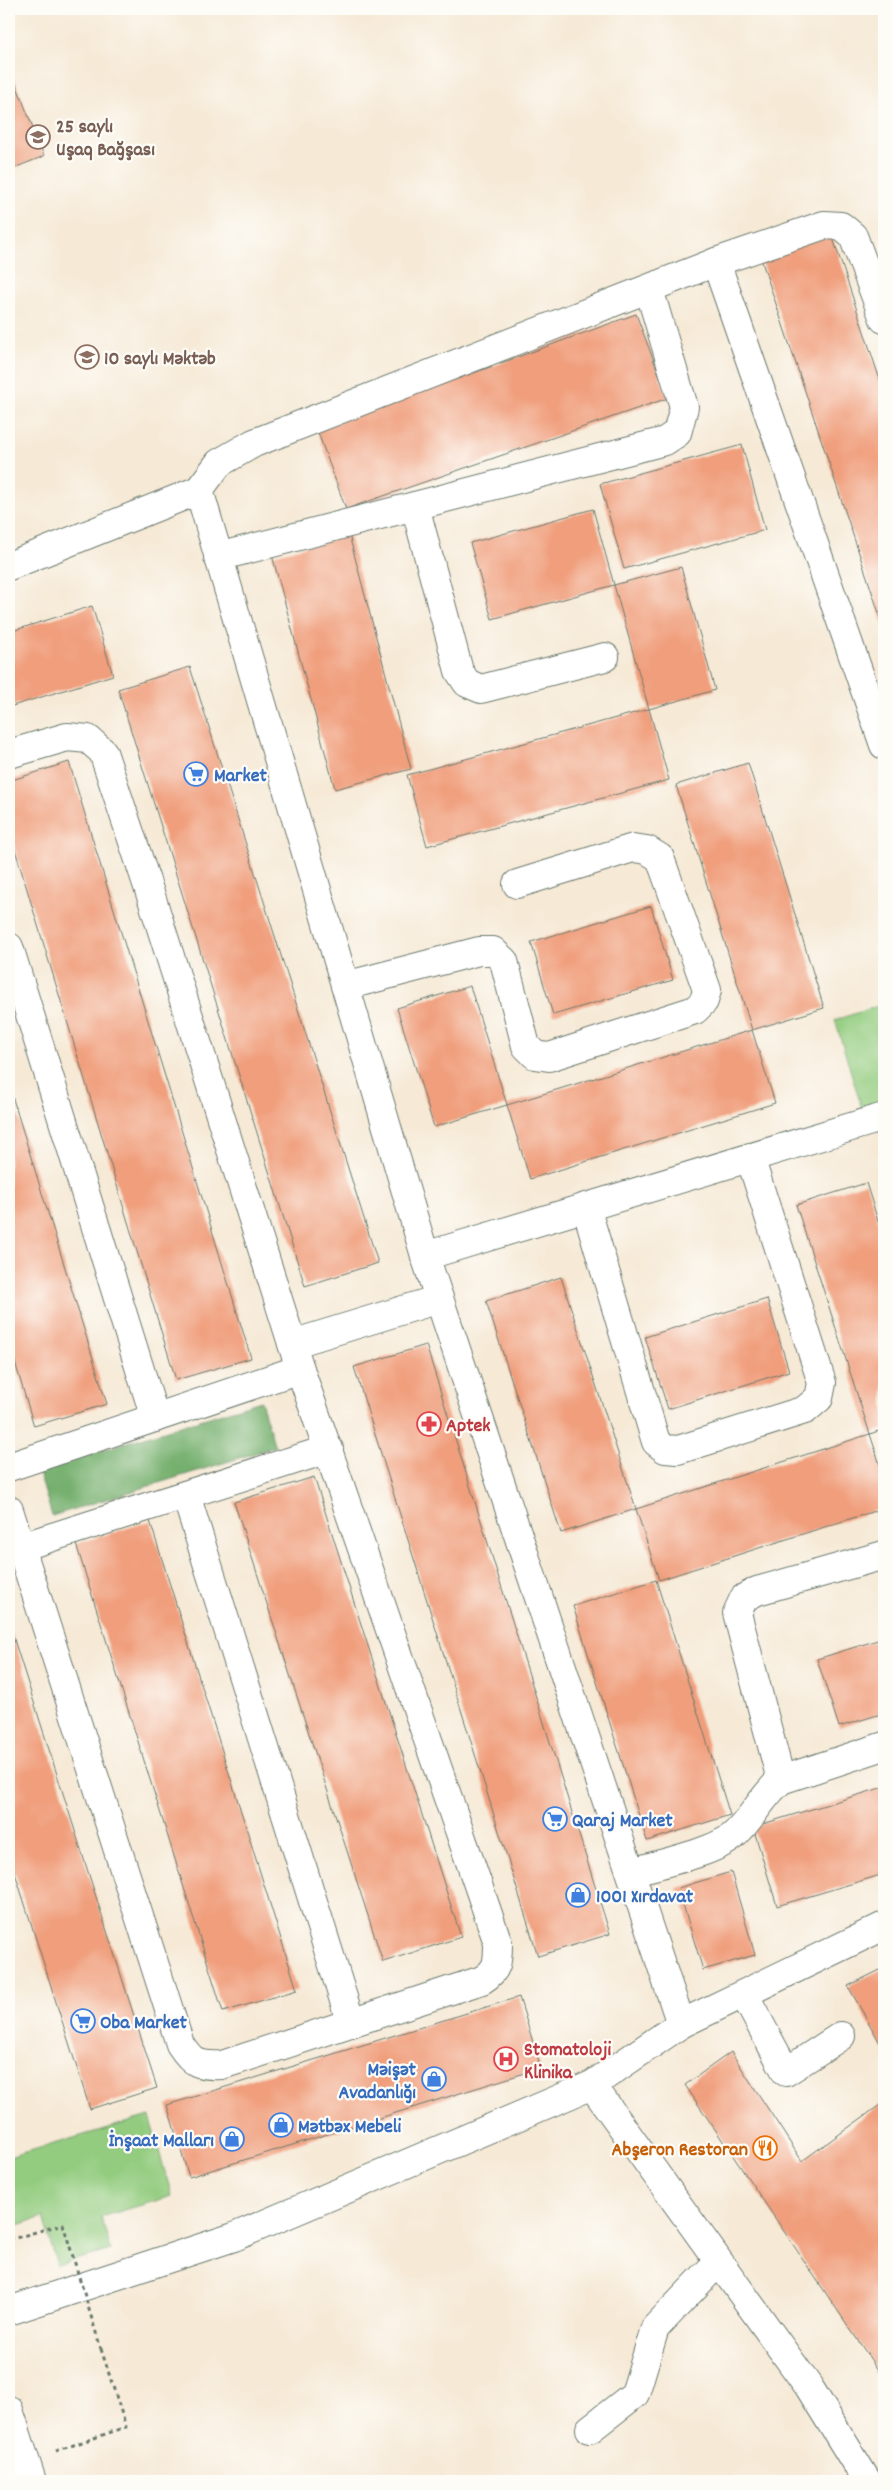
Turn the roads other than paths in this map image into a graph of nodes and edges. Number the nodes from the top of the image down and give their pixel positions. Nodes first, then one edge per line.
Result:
1 (716, 262) junction
2 (649, 289) junction
3 (884, 319) edge
4 (199, 490) junction
5 (415, 506) junction
6 (218, 557) junction
7 (9, 566) edge
8 (605, 657) dead end
9 (884, 745) edge
10 (9, 754) edge
11 (517, 884) dead end
12 (9, 947) edge
13 (345, 986) junction
14 (884, 1117) edge
15 (750, 1157) junction
16 (586, 1207) junction
17 (425, 1256) junction
18 (439, 1299) junction
19 (296, 1357) junction
20 (155, 1418) junction
21 (329, 1449) junction
22 (9, 1467) edge
23 (186, 1495) junction
24 (9, 1510) edge
25 (21, 1547) junction
26 (884, 1555) edge
27 (884, 1746) edge
28 (781, 1780) junction
29 (631, 1872) junction
30 (884, 1926) edge
31 (744, 1994) junction
32 (351, 2022) junction
33 (681, 2024) junction
34 (841, 2036) dead end
35 (592, 2085) junction
36 (718, 2262) junction
37 (9, 2311) edge
38 (9, 2410) edge
39 (590, 2429) dead end
40 (28, 2471) edge
41 (867, 2481) edge

1 - 2 main road
1 - 3 main road
1 - 9 main road
2 - 4 main road
2 - 5 main road
4 - 6 main road
4 - 7 main road
5 - 6 main road
5 - 8 main road
6 - 13 main road
10 - 19 main road
11 - 13 main road
12 - 20 main road
13 - 17 main road
14 - 15 main road
15 - 16 main road
15 - 16 main road
16 - 17 main road
17 - 18 main road
18 - 19 main road
18 - 29 main road
19 - 20 main road
19 - 21 main road
20 - 22 main road
21 - 23 main road
21 - 32 main road
23 - 25 main road
23 - 32 main road
24 - 25 main road
25 - 32 main road
26 - 28 main road
27 - 28 main road
28 - 29 main road
29 - 33 main road
30 - 31 main road
31 - 33 main road
31 - 34 main road
33 - 35 main road
35 - 36 main road
35 - 37 main road
36 - 39 main road
36 - 41 main road
38 - 40 main road

